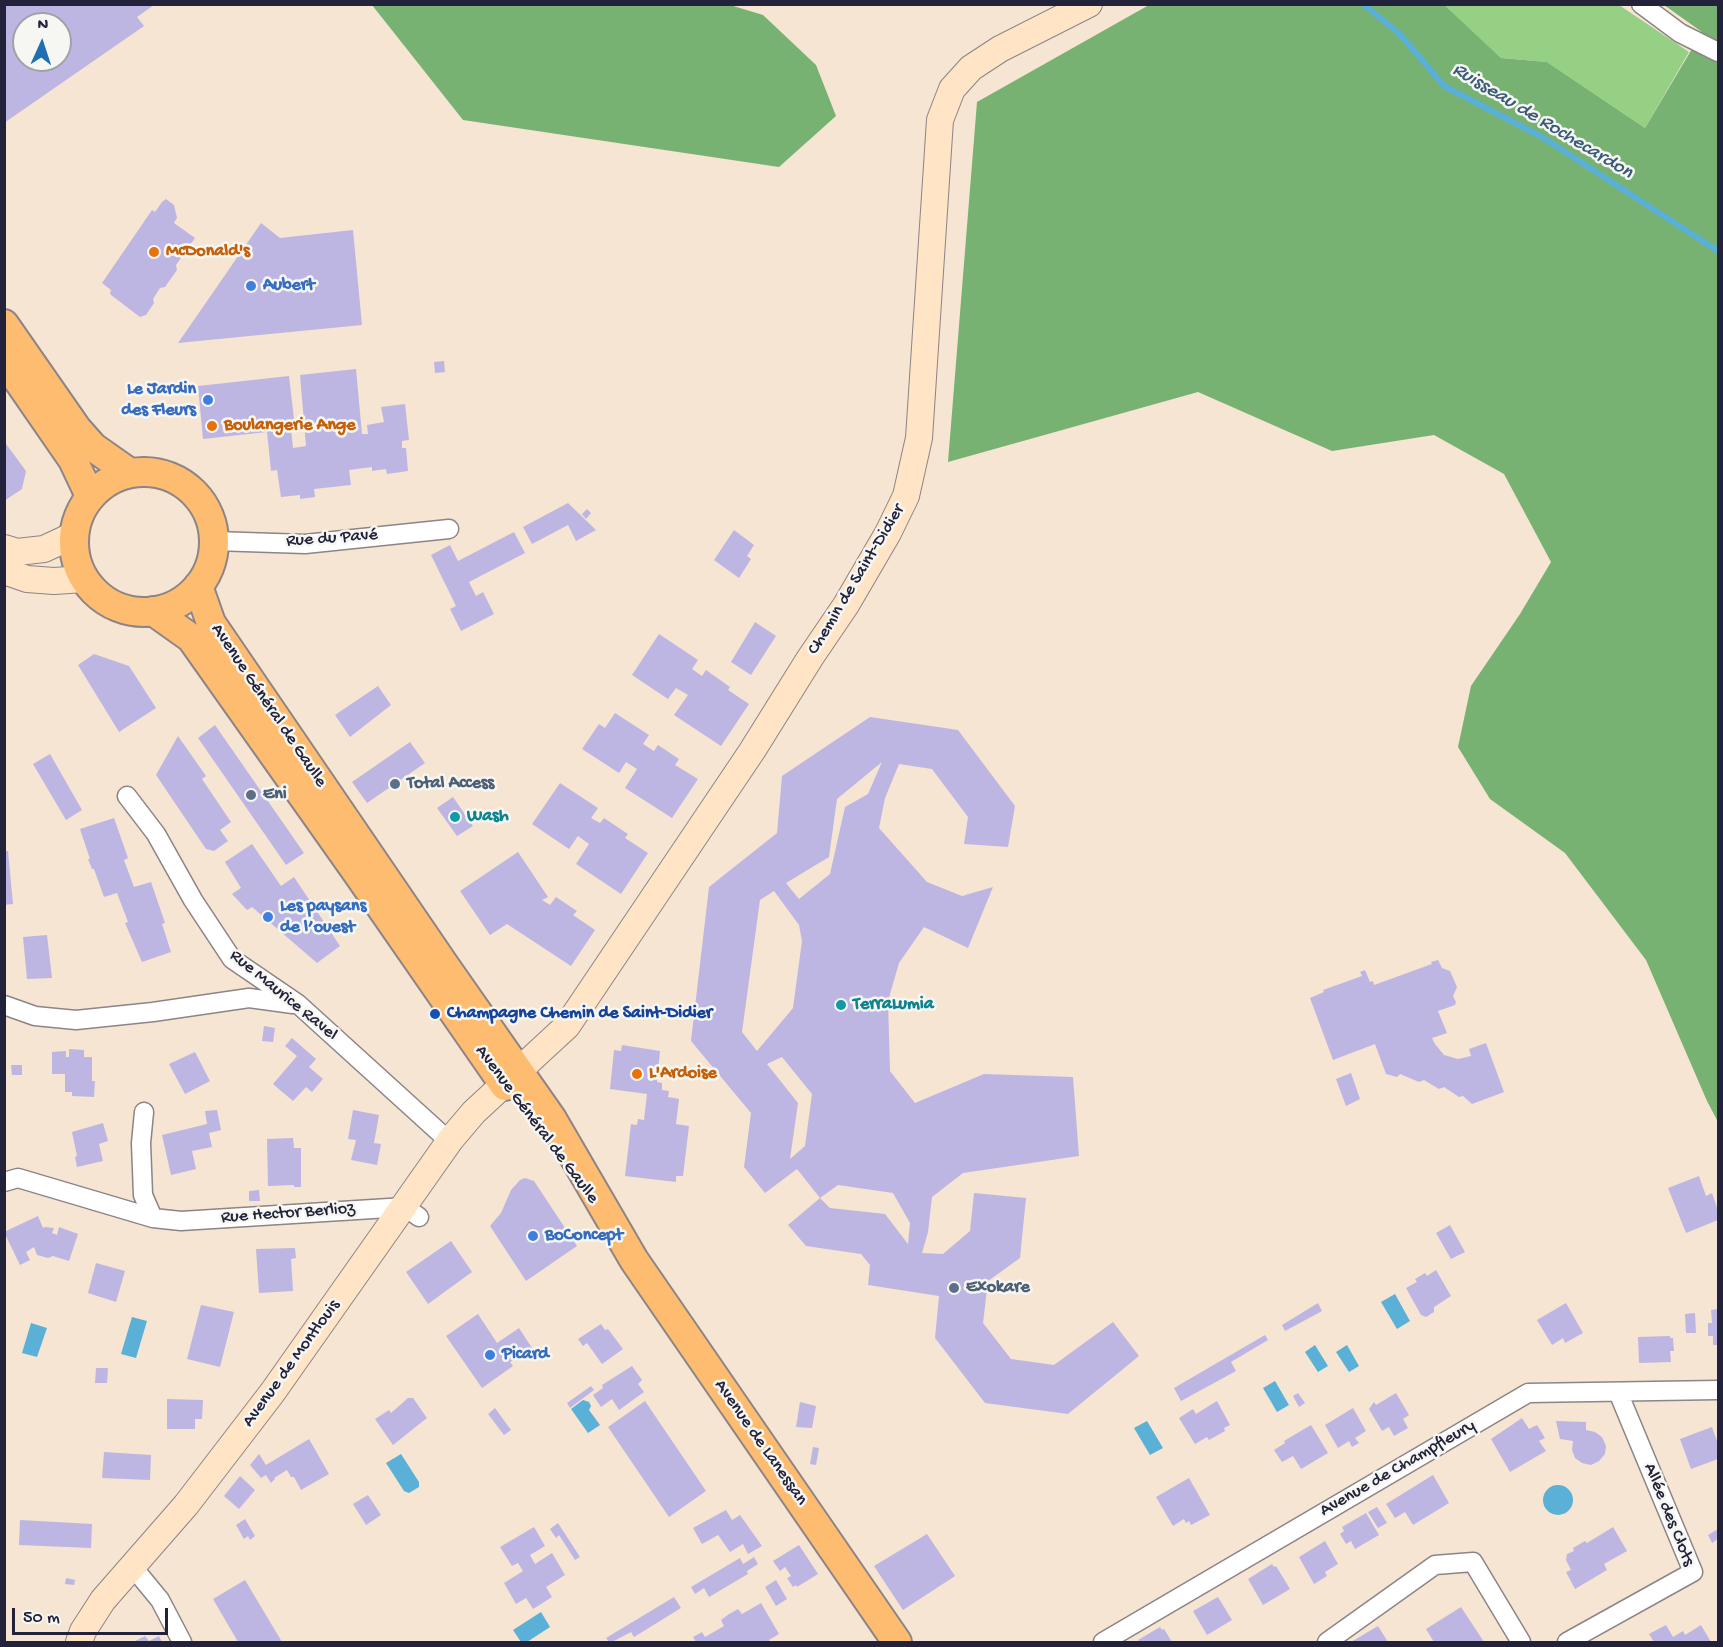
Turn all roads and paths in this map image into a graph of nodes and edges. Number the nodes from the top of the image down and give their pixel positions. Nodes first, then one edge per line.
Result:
1 (1089, 4) edge
2 (1641, 4) edge
3 (1719, 52) edge
4 (4, 324) edge
5 (4, 360) edge
6 (130, 473) junction
7 (90, 496) junction
8 (449, 529) dead end
9 (74, 536) junction
10 (214, 542) junction
11 (4, 548) edge
12 (4, 571) edge
13 (84, 579) junction
14 (198, 586) junction
15 (153, 611) junction
16 (126, 795) dead end
17 (298, 1004) junction
18 (4, 1005) edge
19 (491, 1048) junction
20 (511, 1077) junction
21 (144, 1112) dead end
22 (450, 1142) junction
23 (4, 1182) edge
24 (412, 1212) junction
25 (153, 1218) junction
26 (624, 1243) junction
27 (1719, 1390) edge
28 (1618, 1392) junction
29 (132, 1566) junction
30 (79, 1642) edge
31 (182, 1642) edge
32 (897, 1642) edge
33 (1103, 1642) edge
34 (1327, 1642) edge
35 (1521, 1642) edge
36 (1567, 1642) edge

1 - 20 street, Chemin de Saint-Didier
2 - 3 street
4 - 6 main road
5 - 7 main road
6 - 7 main road
6 - 10 main road
7 - 9 main road
8 - 10 street, Rue du Pavé
9 - 11 street
9 - 13 main road
10 - 14 main road
12 - 13 street
13 - 15 main road
14 - 15 main road
14 - 19 main road, Avenue Général de Gaulle
15 - 19 main road, Avenue Général de Gaulle
16 - 17 street, Rue Maurice Ravel
17 - 18 street
17 - 22 street, Rue Maurice Ravel
19 - 20 main road, Avenue Général de Gaulle
20 - 22 street, Avenue de Montlouis
20 - 26 main road, Avenue Général de Gaulle
20 - 26 main road, Avenue Général de Gaulle
21 - 25 street
22 - 24 street, Avenue de Montlouis
23 - 25 street, Rue Hector Berlioz
24 - 25 street, Rue Hector Berlioz
24 - 29 street, Avenue de Montlouis
26 - 32 main road, Avenue de Lanessan
27 - 28 street, Avenue de Champfleury
28 - 33 street, Avenue de Champfleury
28 - 36 street, Allée des Clots
29 - 30 street, Avenue de Montlouis
29 - 31 street
34 - 35 street

